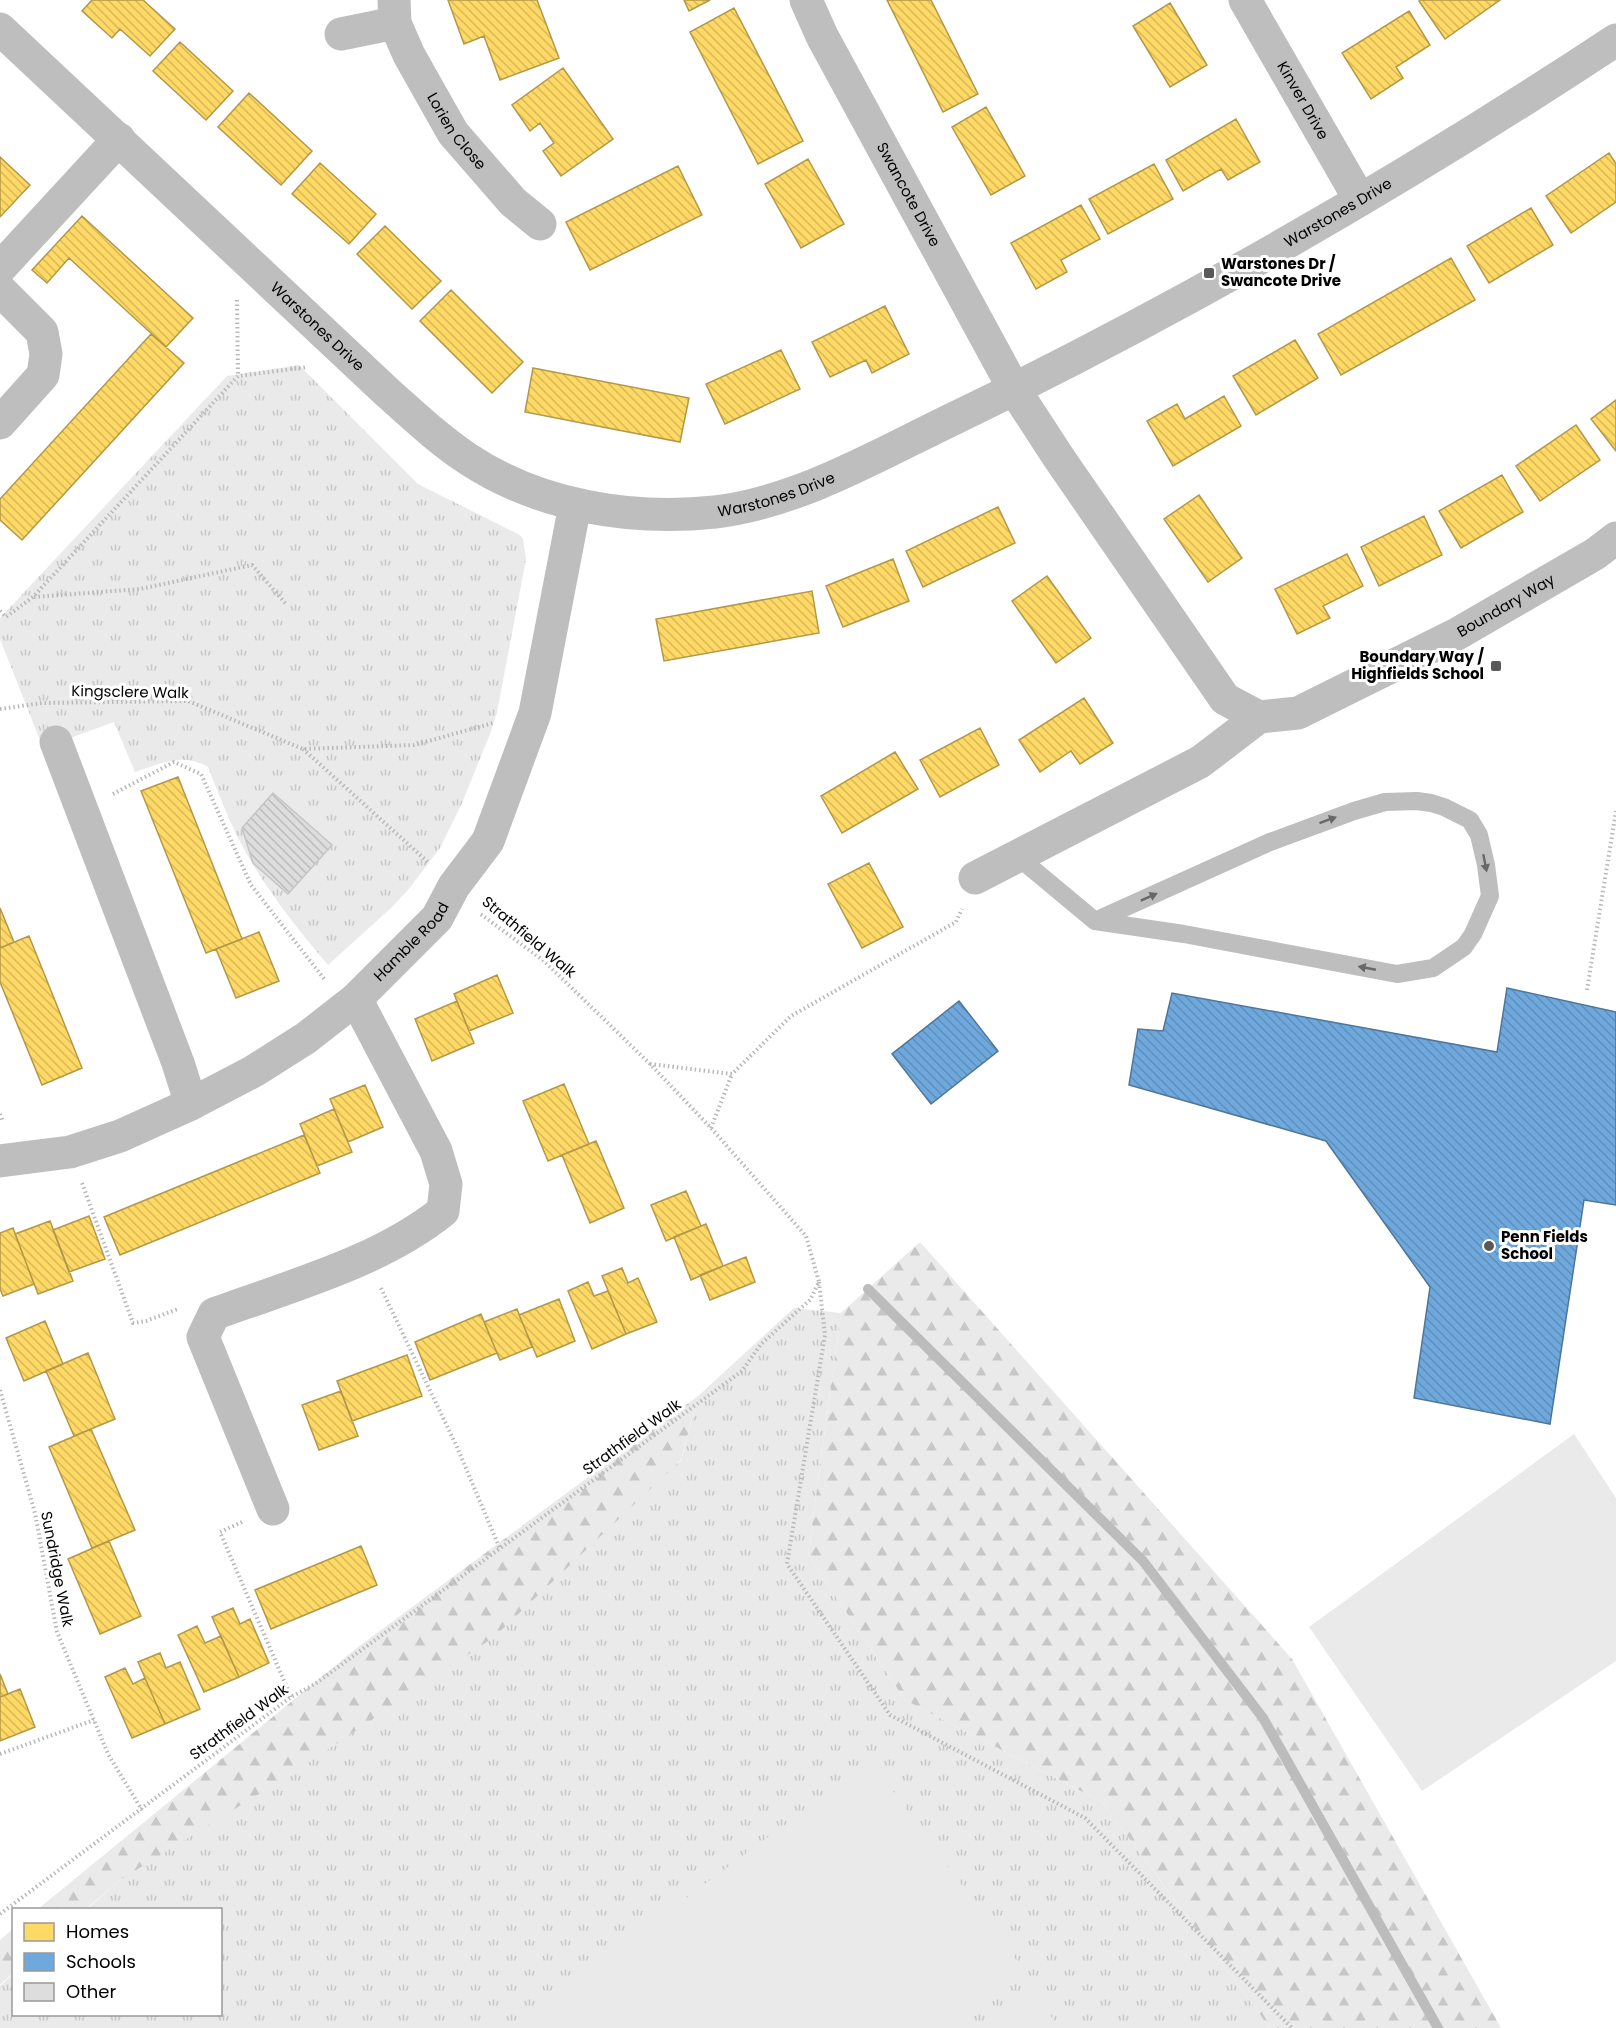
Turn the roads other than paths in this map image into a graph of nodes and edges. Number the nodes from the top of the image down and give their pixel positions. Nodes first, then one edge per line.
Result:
1 (806, 0) edge
2 (1245, 0) edge
3 (395, 12) edge
4 (0, 29) edge
5 (341, 34) dead end
6 (1616, 40) edge
7 (119, 139) junction
8 (1360, 200) junction
9 (540, 224) dead end
10 (0, 268) edge
11 (0, 290) edge
12 (1014, 389) junction
13 (0, 423) edge
14 (575, 504) junction
15 (1616, 538) edge
16 (1259, 717) junction
17 (56, 742) dead end
18 (1017, 856) junction
19 (975, 878) road end
20 (1095, 921) junction
21 (356, 999) junction
22 (191, 1104) junction
23 (0, 1161) edge
24 (273, 1509) road end

1 - 12 street, Swancote Drive
2 - 8 street, Kinver Drive
3 - 5 street, Lorien Close
3 - 9 street, Lorien Close
4 - 7 street, Warstones Drive
6 - 8 street, Warstones Drive
7 - 10 street
7 - 14 street, Warstones Drive
8 - 12 street, Warstones Drive
11 - 13 street
12 - 14 street, Warstones Drive
12 - 16 street, Swancote Drive
14 - 21 street, Hamble Road
15 - 16 street, Boundary Way
16 - 18 street
17 - 22 street
18 - 19 street
18 - 20 lane
20 -> 20 lane
21 - 22 street, Hamble Road
21 - 24 street
22 - 23 street, Hamble Road

